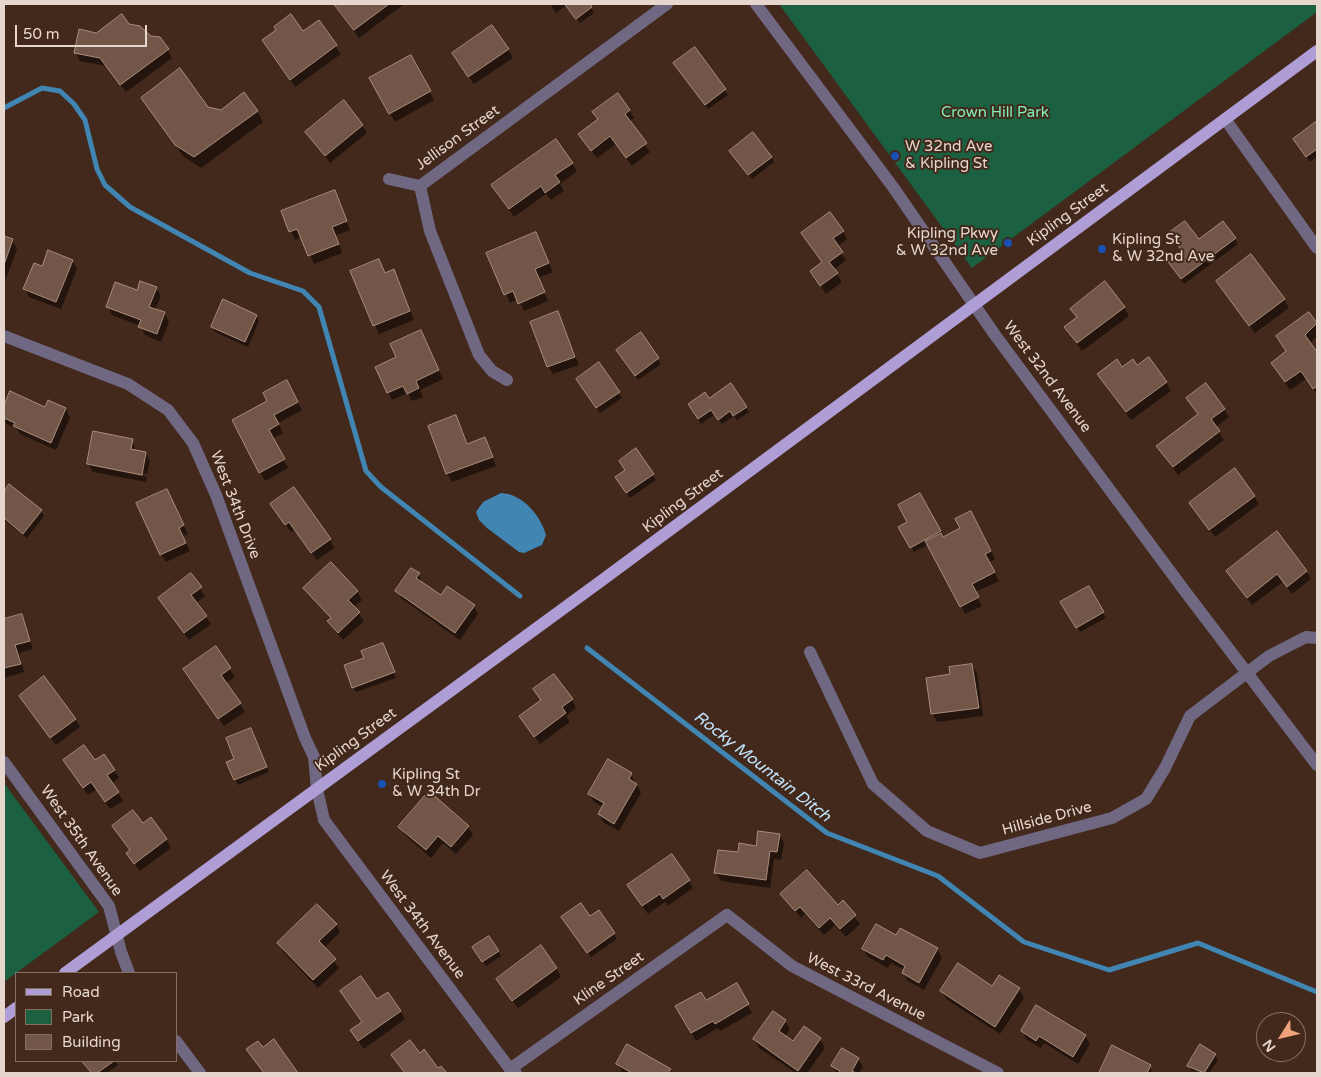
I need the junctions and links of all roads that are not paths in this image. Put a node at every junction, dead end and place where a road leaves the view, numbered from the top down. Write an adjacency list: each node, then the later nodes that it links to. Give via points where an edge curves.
1 (667, 4): 6 (street, Jellison Street)
2 (756, 4): 8 (street, West 32nd Avenue, via 893,187)
3 (1317, 51): 4 (main road, Kipling Street)
4 (1225, 119): 7 (street); 8 (main road, Kipling Street)
5 (390, 179): 6 (street)
6 (420, 186): 10 (street, Jellison Street, via 430,231 479,355 492,371)
7 (1317, 248)
8 (974, 305): 13 (street, West 32nd Avenue); 16 (main road, Kipling Street)
9 (4, 336): 16 (street, West 34th Drive, via 128,384 168,410 193,443 216,495 314,757)
10 (507, 380)
11 (1317, 638): 13 (street, Hillside Drive, via 1306,637 1284,647)
12 (810, 652): 13 (street, Hillside Drive, via 873,784 927,831 980,853 1112,818 1146,799 1190,716)
13 (1246, 671): 15 (street, West 32nd Avenue)
14 (4, 762): 18 (street, West 35th Avenue, via 109,906)
15 (1317, 765)
16 (317, 788): 18 (main road, Kipling Street); 24 (street, West 34th Avenue, via 324,820)
17 (727, 915): 24 (street, Kline Street); 26 (street, West 33rd Avenue, via 792,966)
18 (116, 936): 19 (main road, Kipling Street); 20 (street, West 35th Avenue)
19 (66, 972)
20 (129, 972)
21 (15, 1009): 22 (main road)
22 (4, 1017)
23 (178, 1044): 25 (street)
24 (513, 1071)
25 (200, 1073)
26 (998, 1073)

